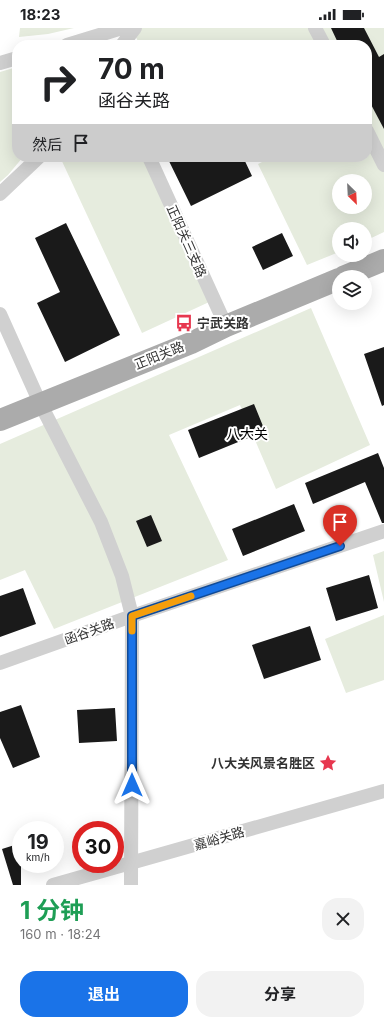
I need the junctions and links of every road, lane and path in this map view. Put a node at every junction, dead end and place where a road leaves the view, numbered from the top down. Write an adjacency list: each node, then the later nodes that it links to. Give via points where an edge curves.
1 (122, 28): 4 (street)
2 (135, 28): 5 (street)
3 (315, 28): 6 (street)
4 (86, 40)
5 (126, 40)
6 (321, 40)
7 (12, 59): 8 (street)
8 (0, 63)
9 (372, 141): 12 (street)
10 (34, 162): 13 (street)
11 (151, 162): 18 (street, 正阳关三支路)
12 (384, 165)
13 (0, 194)
14 (384, 260): 15 (main road)
15 (360, 270)
16 (332, 282): 18 (main road, 正阳关路)
17 (0, 314): 19 (street)
18 (226, 326): 19 (main road, 正阳关路, via 191,343)
19 (40, 403): 20 (main road, 正阳关路); 22 (street, via 101,522 122,576)
20 (0, 420)
21 (384, 531): 22 (street, 函谷关路)
22 (132, 616): 23 (street, 函谷关路); 25 (street)
23 (0, 663)
24 (384, 791): 25 (street, 嘉峪关路)
25 (132, 862): 26 (street, 嘉峪关路); 27 (street)
26 (53, 885)
27 (131, 885)

